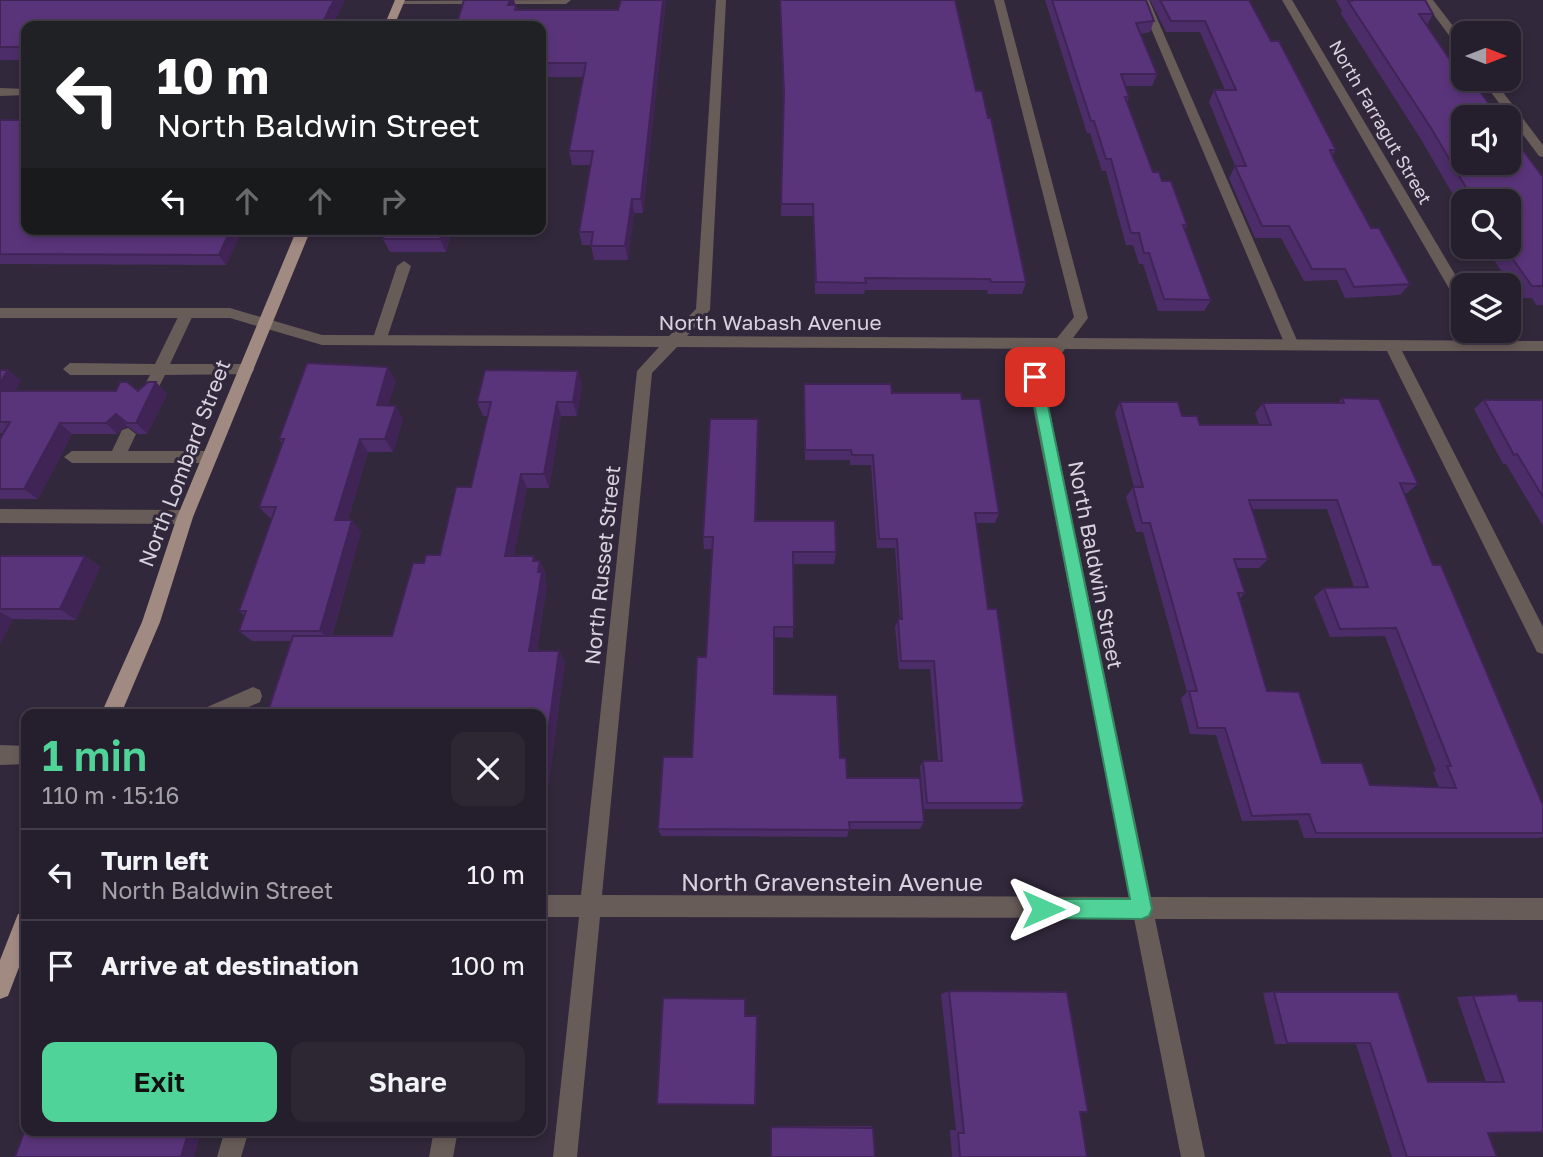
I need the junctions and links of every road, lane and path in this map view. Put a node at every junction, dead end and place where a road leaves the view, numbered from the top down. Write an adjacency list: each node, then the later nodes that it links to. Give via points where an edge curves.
1 (720, 0): 21 (street, North Russet Street, via 703,310)
2 (999, 0): 23 (street, North Baldwin Street, via 1080,318)
3 (1144, 0): 24 (street)
4 (1287, 0): 16 (street, North Farragut Street)
5 (1428, 0): 9 (street)
6 (400, 1): 7 (street); 8 (main road)
7 (566, 2)
8 (391, 21)
9 (1451, 31)
10 (1496, 91): 13 (street)
11 (0, 92): 12 (street)
12 (21, 92)
13 (1543, 153)
14 (302, 235): 19 (main road, North Lombard Street)
15 (404, 266): 20 (street)
16 (1451, 280)
17 (0, 313): 18 (street, North Wabash Avenue)
18 (187, 313): 19 (street, North Wabash Avenue, via 230,313); 29 (street)
19 (265, 324): 20 (street, North Wabash Avenue, via 322,340); 30 (main road, North Lombard Street)
20 (379, 341): 21 (street, North Wabash Avenue)
21 (672, 343): 23 (street, North Wabash Avenue); 45 (street, North Russet Street, via 645,371)
22 (1488, 343): 26 (street)
23 (1060, 345): 24 (street, North Wabash Avenue); 46 (street, North Baldwin Street, via 1035,377)
24 (1292, 345): 25 (street, North Wabash Avenue)
25 (1392, 346): 26 (street, North Wabash Avenue); 38 (street)
26 (1490, 346): 27 (street, North Wabash Avenue)
27 (1543, 346)
28 (70, 369): 29 (street)
29 (160, 369): 30 (street); 31 (street)
30 (246, 370): 35 (main road, North Lombard Street)
31 (148, 394)
32 (128, 434): 34 (street)
33 (72, 457): 34 (street)
34 (117, 457): 35 (street)
35 (210, 457): 37 (main road, North Lombard Street)
36 (0, 516): 37 (street)
37 (186, 517): 40 (main road, North Lombard Street, via 151,622)
38 (1543, 646)
39 (253, 696): 41 (street)
40 (113, 709)
41 (223, 709)
42 (0, 755): 43 (street)
43 (21, 755)
44 (546, 906): 45 (street, North Gravenstein Avenue)
45 (590, 906): 46 (street, North Gravenstein Avenue); 54 (street, North Russet Street)
46 (1142, 909): 47 (street, North Gravenstein Avenue); 55 (street, North Baldwin Street)
47 (1543, 909)
48 (21, 935): 49 (main road)
49 (0, 988)
50 (235, 1136): 52 (street)
51 (445, 1136): 53 (street)
52 (229, 1157)
53 (441, 1157)
54 (565, 1157)
55 (1193, 1157)

